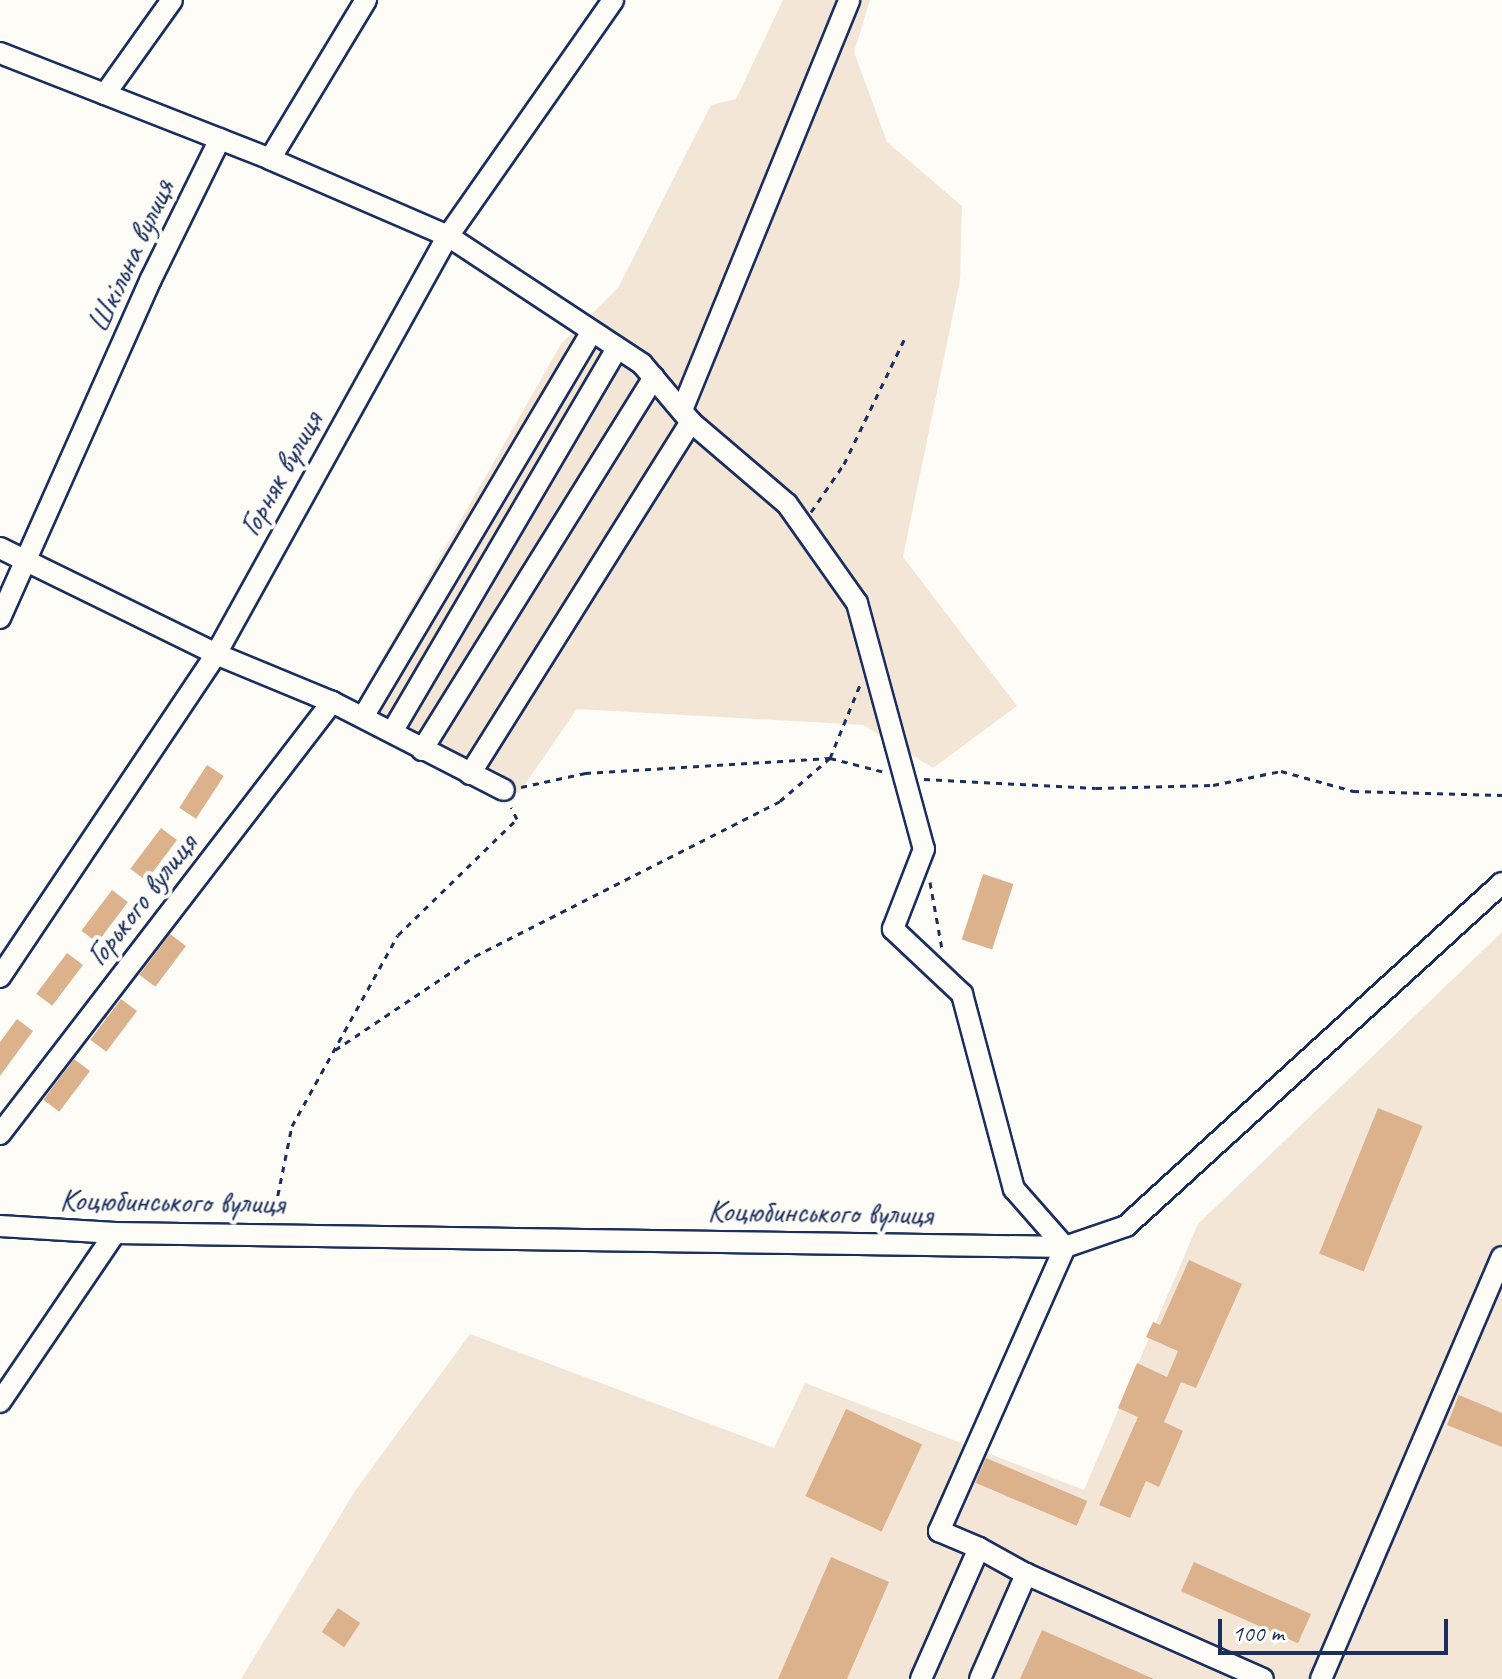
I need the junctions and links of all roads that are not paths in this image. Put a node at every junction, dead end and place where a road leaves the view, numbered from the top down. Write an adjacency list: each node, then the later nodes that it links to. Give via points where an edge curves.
1 (172, 0): 6 (street)
2 (366, 0): 8 (street)
3 (613, 0): 9 (street, Горняк вулиця)
4 (849, 0): 13 (street)
5 (0, 53): 6 (street)
6 (105, 94): 7 (street)
7 (220, 139): 8 (street); 15 (street, Шкільна вулиця, via 151,279)
8 (270, 159): 9 (street)
9 (448, 236): 10 (street); 17 (street, Горняк вулиця)
10 (591, 333): 11 (street); 19 (street)
11 (617, 348): 12 (street); 20 (street)
12 (654, 377): 13 (street); 21 (street)
13 (686, 416): 22 (street); 29 (street, via 787,504 857,603 924,849 893,929 962,994 1014,1189)
14 (0, 548): 15 (street)
15 (26, 560): 16 (street, Шкільна вулиця); 17 (street)
16 (0, 618)
17 (216, 654): 18 (street); 25 (street, Горняк вулиця)
18 (332, 702): 19 (street); 26 (street, Горького вулиця)
19 (363, 717): 20 (street)
20 (392, 732): 21 (street)
21 (422, 750): 22 (street)
22 (470, 774): 23 (street)
23 (504, 790)
24 (1502, 883): 29 (street, Коцюбинського вулиця, via 1126,1226)
25 (0, 977)
26 (0, 1134)
27 (0, 1226): 28 (street, Коцюбинського вулиця)
28 (115, 1233): 29 (street, Коцюбинського вулиця); 31 (street)
29 (1065, 1247): 32 (street, via 939,1531)
30 (1502, 1257): 37 (street)
31 (0, 1402)
32 (979, 1548): 33 (street); 34 (street)
33 (1026, 1574): 35 (street); 36 (street)
34 (921, 1679)
35 (980, 1679)
36 (1263, 1679)
37 (1321, 1679)

